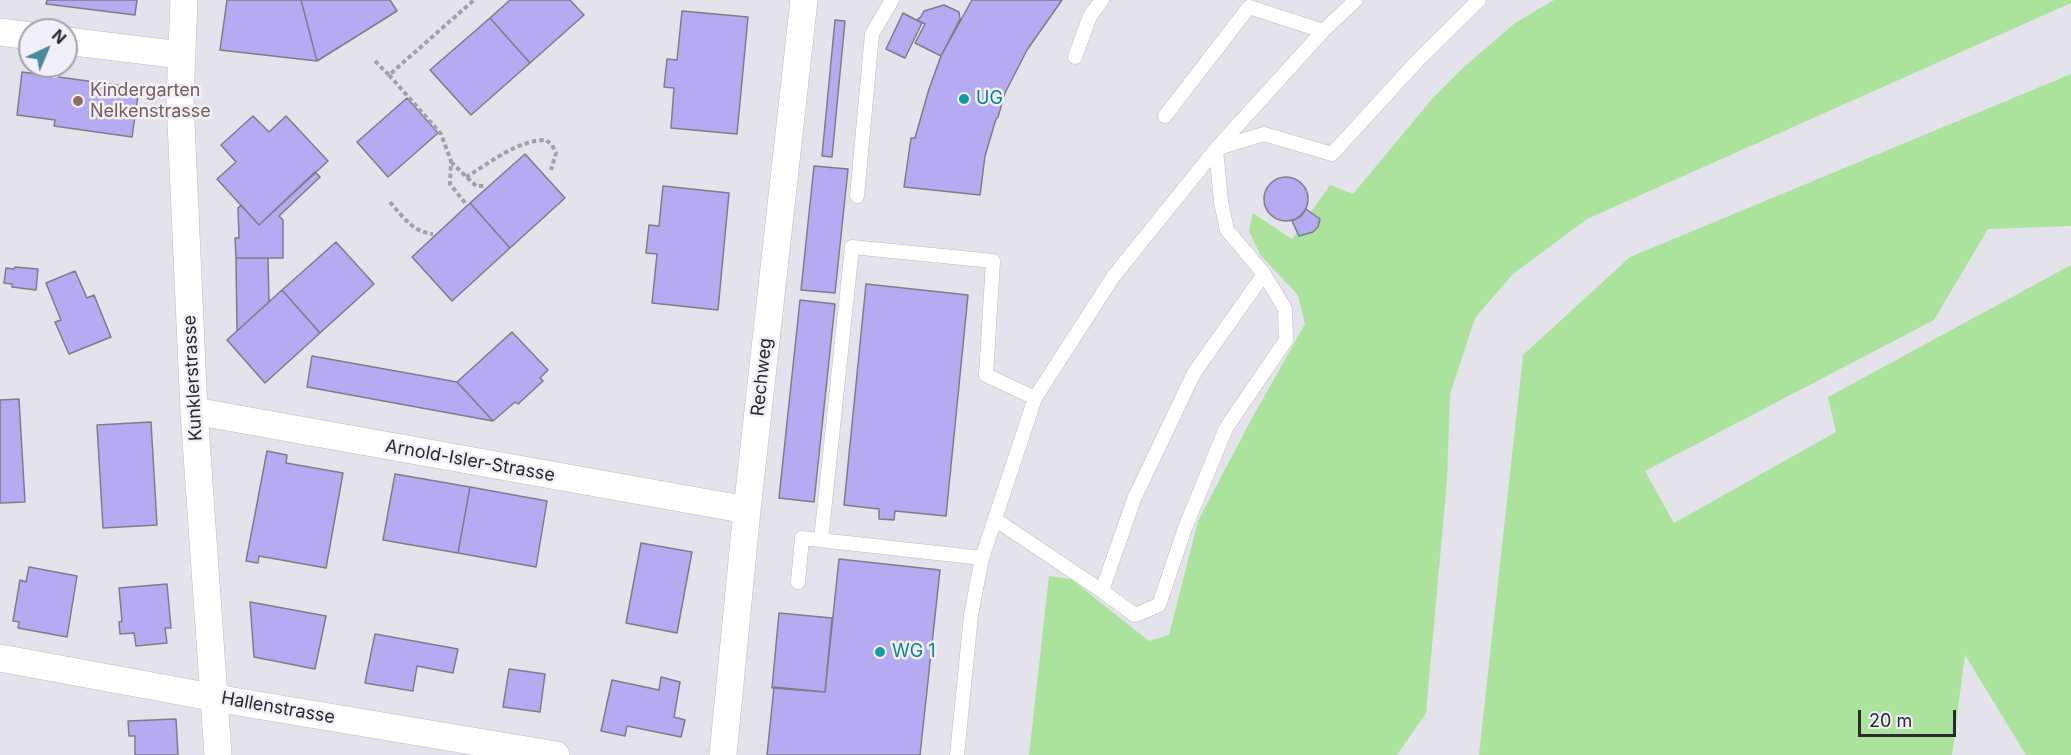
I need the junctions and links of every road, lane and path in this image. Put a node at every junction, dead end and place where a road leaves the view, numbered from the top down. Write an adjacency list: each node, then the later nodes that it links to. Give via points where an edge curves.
1 (184, 0): 12 (street, Kunklerstrasse)
2 (474, 0): 15 (path)
3 (804, 0): 29 (street, Rechweg)
4 (892, 0): 22 (lane, via 872,34)
5 (1102, 0): 13 (lane, via 1090,16)
6 (1356, 0): 8 (lane)
7 (1479, 0): 17 (lane, via 1332,154 1264,134)
8 (1323, 31): 16 (lane, via 1249,7); 17 (lane)
9 (0, 32): 10 (street)
10 (18, 34)
11 (78, 42): 12 (street)
12 (181, 55): 28 (street, Kunklerstrasse)
13 (1075, 57)
14 (375, 61): 15 (path)
15 (390, 75): 18 (path, via 441,134)
16 (1166, 116)
17 (1216, 149): 26 (lane, via 1227,230); 27 (lane, via 1113,277)
18 (451, 161): 20 (path); 24 (path, via 450,184)
19 (551, 170): 20 (path, via 556,153 552,145 546,140 535,140)
20 (466, 177): 21 (path, via 476,186)
21 (484, 186)
22 (857, 196)
23 (390, 202): 25 (path, via 414,228)
24 (466, 204)
25 (433, 234)
26 (1263, 274): 34 (lane, via 1194,373 1134,499); 34 (lane, via 1285,309 1286,340 1226,428 1159,605 1135,615)
27 (1035, 398): 30 (lane); 31 (lane, via 986,375 993,261 852,247)
28 (194, 411): 29 (street, Arnold-Isler-Strasse); 36 (street, Kunklerstrasse)
29 (747, 510): 39 (street, Rechweg)
30 (996, 520): 32 (lane); 34 (lane)
31 (821, 540): 32 (lane); 33 (lane, via 802,538)
32 (982, 558): 40 (lane, via 971,615)
33 (798, 582)
34 (1102, 591)
35 (0, 658): 36 (street, Hallenstrasse)
36 (215, 697): 37 (street, Kunklerstrasse); 38 (street, Hallenstrasse)
37 (218, 755)
38 (556, 755)
39 (723, 755)
40 (957, 755)

